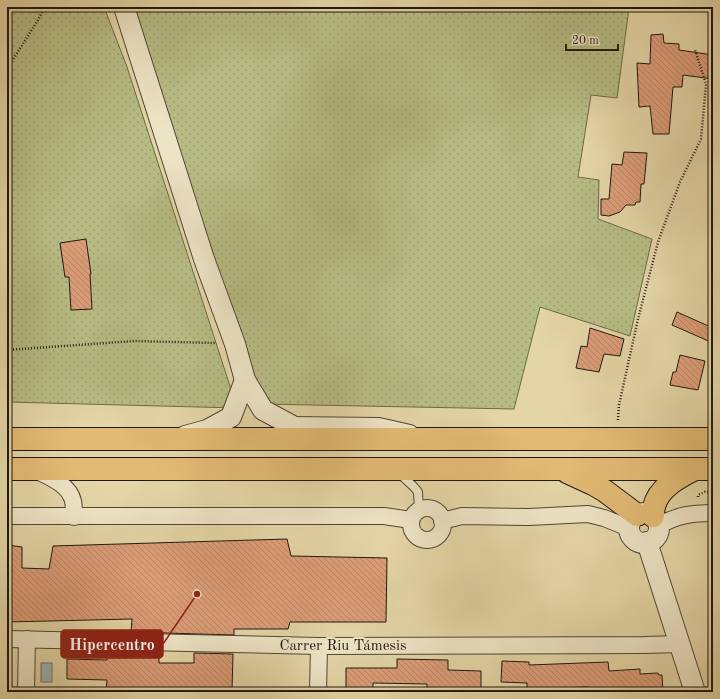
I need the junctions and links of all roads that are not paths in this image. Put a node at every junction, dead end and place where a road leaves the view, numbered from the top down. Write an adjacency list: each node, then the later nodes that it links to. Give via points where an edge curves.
1 (124, 7): 2 (street)
2 (245, 380): 3 (street, via 263,410); 5 (street, via 231,417 207,430)
3 (291, 425): 6 (street, via 379,426)
4 (7, 439): 5 (main road)
5 (178, 439): 6 (main road)
6 (437, 439): 7 (main road)
7 (713, 439)
8 (392, 468): 9 (main road); 11 (main road); 14 (lane, via 418,492)
9 (558, 468): 12 (main road); 18 (main road, via 599,487)
10 (7, 469): 11 (main road)
11 (32, 469): 16 (street, via 62,484 73,502)
12 (704, 469): 18 (main road, via 679,478 669,485 659,495)
13 (713, 513): 18 (street, via 696,513 667,521)
14 (415, 514): 16 (street); 17 (street, via 430,508 439,513); 17 (street, via 410,525 415,535 424,540 439,534)
15 (7, 516): 16 (street)
16 (74, 516)
17 (442, 521): 18 (street, via 462,516 529,517 588,514)
18 (644, 521): 21 (street, via 631,537 638,542 647,542)
19 (7, 639): 20 (street, Carrer Riu Támesis)
20 (27, 639): 22 (street, Carrer Riu Támesis); 23 (street)
21 (680, 644): 22 (street, Carrer Riu Támesis); 25 (street)
22 (319, 646): 24 (street)
23 (26, 692)
24 (318, 692)
25 (695, 692)

